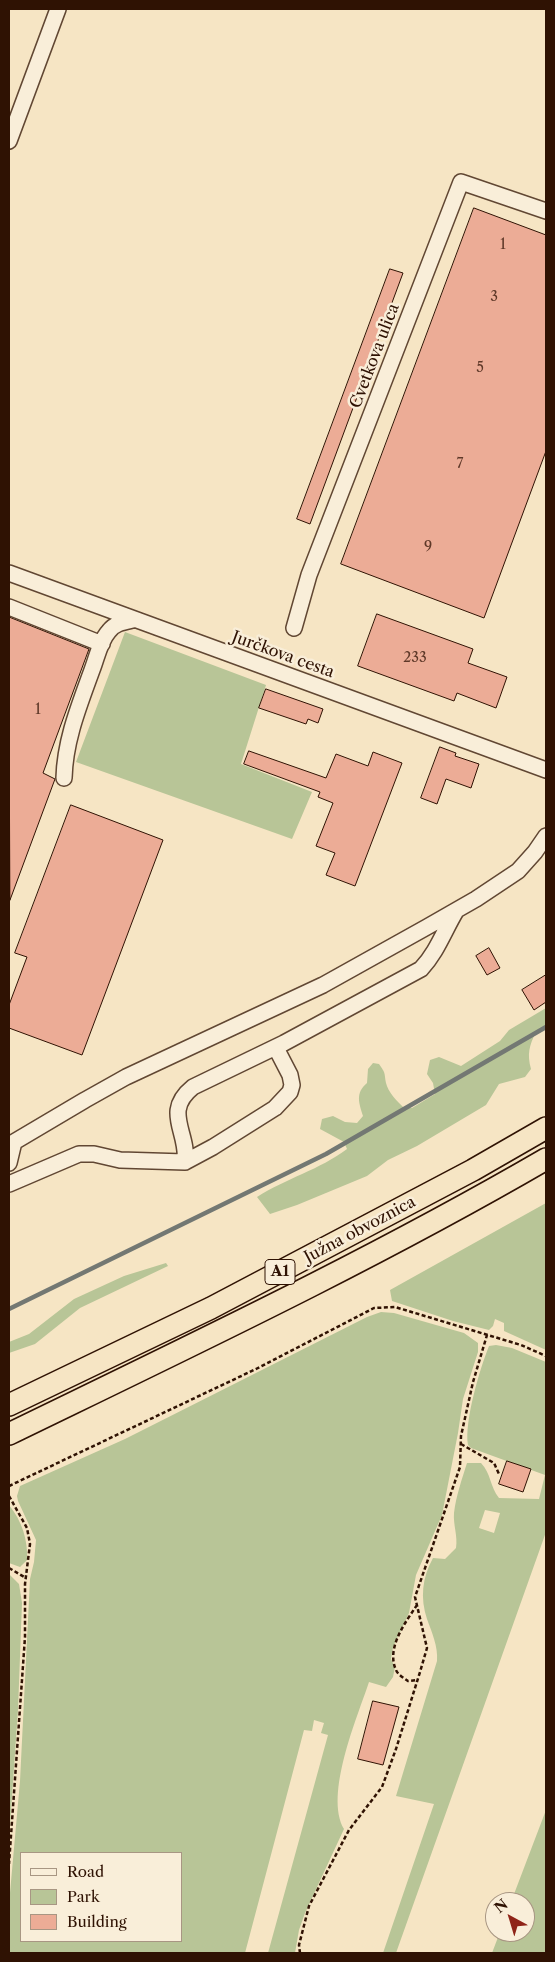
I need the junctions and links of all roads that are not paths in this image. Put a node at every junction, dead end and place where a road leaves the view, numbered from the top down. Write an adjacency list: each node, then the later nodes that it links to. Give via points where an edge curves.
1 (58, 9): 2 (street)
2 (9, 141)
3 (546, 211): 7 (street, Cvetkova ulica, via 461,182 309,575)
4 (9, 573): 6 (street, Jurčkova cesta)
5 (9, 607): 8 (street)
6 (133, 620): 8 (street, via 113,626); 9 (street, Jurčkova cesta)
7 (294, 628)
8 (102, 644): 10 (street, via 68,740)
9 (546, 770)
10 (64, 778)
11 (546, 836): 12 (street, via 518,871)
12 (457, 910): 13 (street, via 431,959 421,969); 15 (street, via 323,985 126,1077)
13 (276, 1048): 17 (street, via 185,1094 177,1107 184,1140); 17 (street, via 290,1075 290,1092 275,1108)
14 (546, 1128): 20 (highway, Južna obvoznica / A1, via 228,1299)
15 (11, 1144): 18 (street)
16 (546, 1159): 21 (highway, Južna obvoznica / A1, via 326,1278)
17 (184, 1162): 19 (street, via 120,1160 79,1154)
18 (9, 1163)
19 (9, 1184)
20 (9, 1405)
21 (9, 1434)

